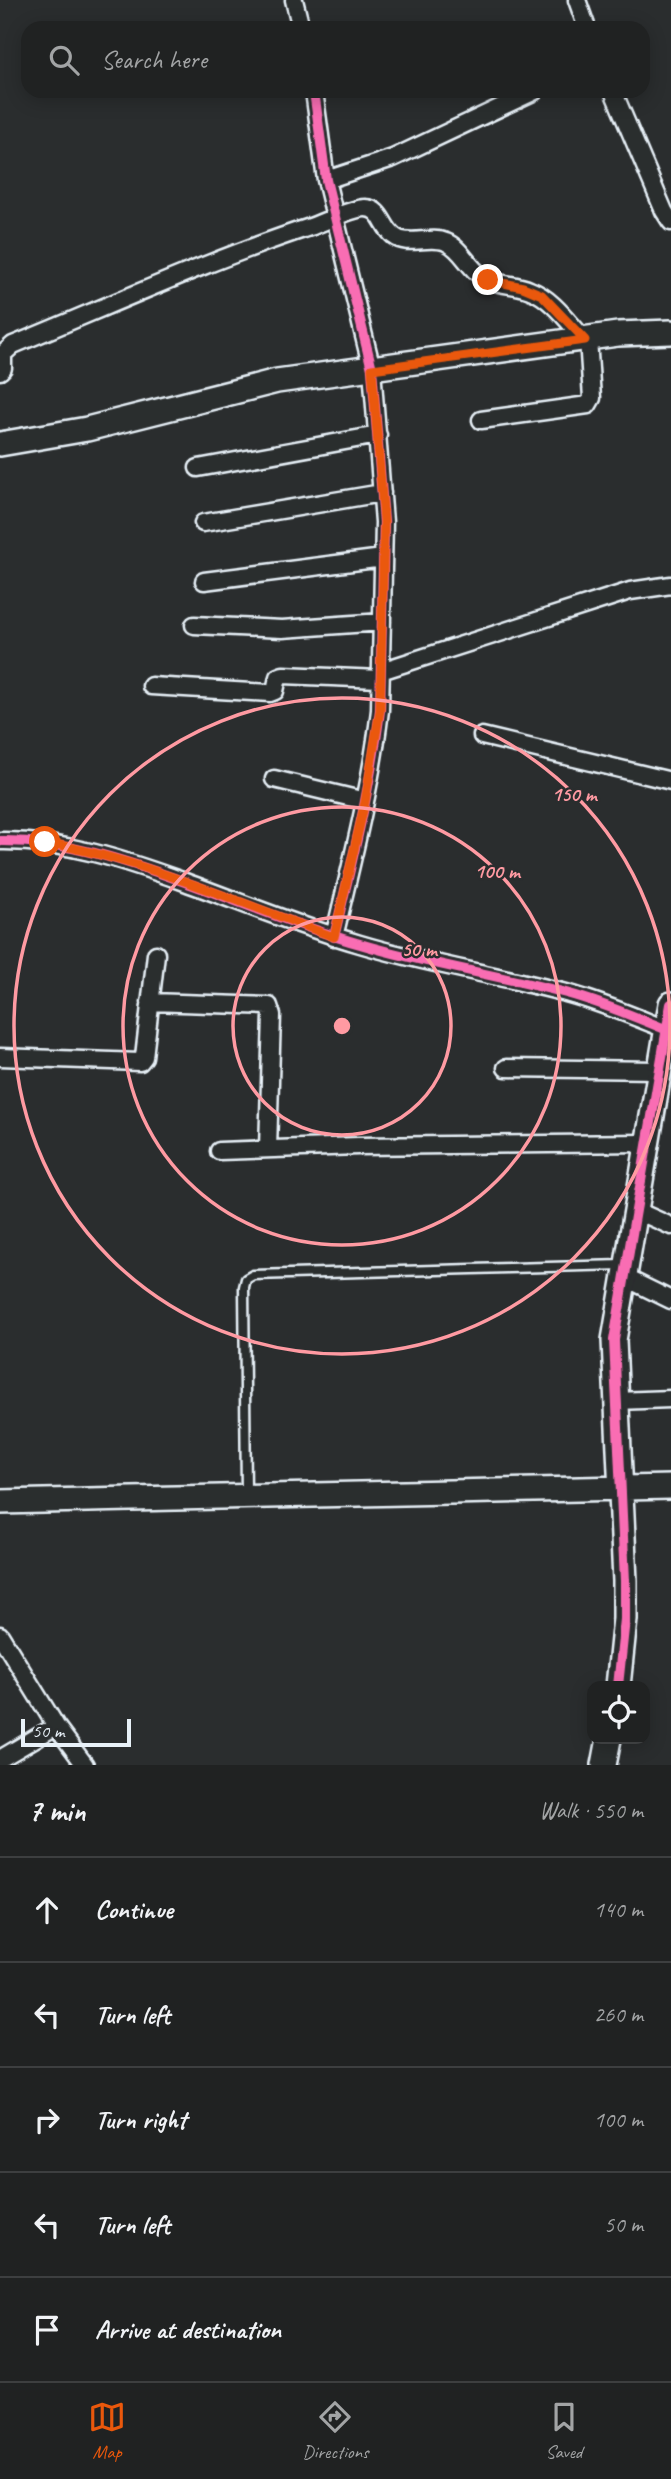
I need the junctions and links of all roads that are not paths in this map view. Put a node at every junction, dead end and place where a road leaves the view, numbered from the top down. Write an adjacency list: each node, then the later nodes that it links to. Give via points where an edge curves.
1 (294, 0): 3 (street)
2 (577, 0): 4 (street)
3 (299, 21)
4 (584, 21)
5 (315, 98): 8 (street)
6 (520, 98): 8 (street, via 393,158)
7 (615, 98): 10 (street)
8 (327, 180): 9 (street)
9 (335, 218): 12 (street, via 358,208 373,209 400,239 445,241 488,280 542,295); 13 (street); 14 (street, via 261,243 13,345 4,354)
10 (671, 222)
11 (671, 332): 12 (street)
12 (587, 339): 13 (street); 15 (street, via 592,398 588,405)
13 (372, 369): 16 (street); 17 (street, via 277,381 87,429)
14 (0, 371)
15 (481, 420)
16 (378, 435): 18 (street); 19 (street)
17 (0, 444)
18 (198, 468)
19 (382, 493): 20 (street); 21 (street)
20 (203, 523)
21 (383, 558): 22 (street); 24 (street)
22 (204, 581)
23 (671, 585): 26 (street, via 630,591)
24 (382, 622): 25 (street, via 282,629); 26 (street)
25 (194, 625)
26 (380, 675): 27 (street, via 283,675 270,693); 31 (street, via 377,737)
27 (151, 685)
28 (482, 736): 30 (street)
29 (274, 779): 31 (street)
30 (671, 781)
31 (365, 802): 33 (street)
32 (0, 841): 33 (street, via 82,849)
33 (334, 937): 37 (street, via 565,993)
34 (156, 954): 35 (street)
35 (150, 1003): 38 (street, via 140,1062); 42 (street, via 269,1006)
36 (671, 1004): 37 (street)
37 (666, 1029): 39 (street)
38 (0, 1057)
39 (663, 1067): 40 (street); 41 (street)
40 (506, 1068)
41 (646, 1143): 42 (street); 44 (street)
42 (268, 1149): 43 (street)
43 (219, 1151)
44 (635, 1210): 45 (street); 46 (street)
45 (671, 1226)
46 (625, 1271): 47 (street); 49 (street, via 614,1340); 52 (lane, via 253,1275 246,1279)
47 (671, 1300)
48 (671, 1398): 49 (street)
49 (616, 1401): 51 (street)
50 (671, 1488): 51 (street)
51 (621, 1489): 52 (street); 55 (street, via 625,1619)
52 (246, 1497): 53 (street)
53 (0, 1502)
54 (0, 1635): 56 (street)
55 (619, 1681)
56 (56, 1726): 58 (street); 59 (street)
57 (608, 1744): 60 (street)
58 (0, 1759)
59 (85, 1765)
60 (604, 1765)

